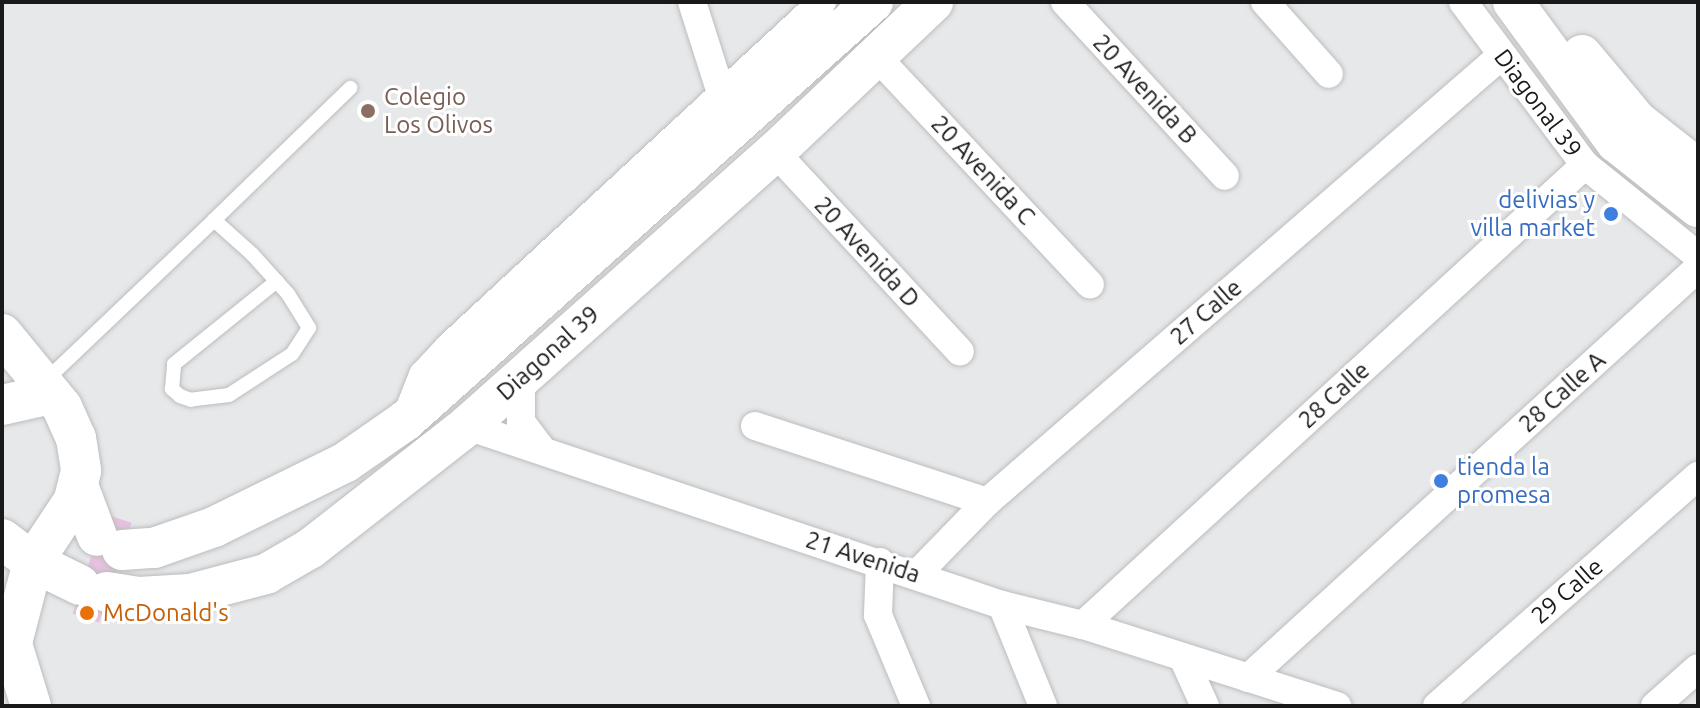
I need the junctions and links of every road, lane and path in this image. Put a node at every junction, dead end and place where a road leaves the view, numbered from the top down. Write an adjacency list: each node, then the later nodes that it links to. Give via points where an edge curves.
1 (692, 2): 14 (street)
2 (822, 2): 14 (street)
3 (873, 2): 30 (street, Diagonal 39)
4 (933, 2): 10 (street, Diagonal 39)
5 (1065, 2): 18 (street, 20 Avenida B)
6 (1265, 2): 12 (street)
7 (1463, 2): 11 (street, Diagonal 39)
8 (1513, 2): 19 (street, Diagonal 39, via 1616,142)
9 (1546, 2): 17 (street, via 1637,121)
10 (876, 56): 15 (street, Diagonal 39); 24 (street, 20 Avenida C)
11 (1501, 56): 16 (street, Diagonal 39); 37 (street, 27 Calle)
12 (1329, 74)
13 (350, 88): 20 (lane)
14 (722, 96): 30 (street, via 435,361 423,375)
15 (775, 152): 26 (street, 20 Avenida D); 27 (street, Diagonal 39)
16 (1585, 165): 21 (street, Diagonal 39); 45 (street, 28 Calle)
17 (1698, 169)
18 (1225, 176)
19 (1698, 207)
20 (214, 220): 23 (lane); 28 (lane)
21 (1698, 256)
22 (1698, 268): 49 (street, 28 Calle A)
23 (277, 281): 23 (lane, via 307,318 303,341 254,383 229,395 191,400 172,389 174,364)
24 (1090, 285)
25 (2, 334): 28 (street)
26 (960, 352)
27 (521, 377): 31 (street, Diagonal 39); 33 (street, via 521,422)
28 (47, 389): 29 (street); 35 (street, via 76,438)
29 (2, 405)
30 (405, 421): 36 (street, Diagonal 39, via 346,462)
31 (467, 426): 33 (street, 21 Avenida); 39 (street, Diagonal 39)
32 (755, 426): 37 (street)
33 (543, 451): 41 (street, 21 Avenida)
34 (1698, 476): 56 (street, 29 Calle)
35 (79, 488): 38 (street, Diagonal 39, via 110,543 154,548); 40 (street)
36 (282, 494): 38 (street, Diagonal 39); 39 (street)
37 (987, 502): 42 (street, 27 Calle)
38 (214, 527): 43 (street)
39 (311, 548): 43 (street, Diagonal 39, via 266,574)
40 (18, 550): 43 (street, Diagonal 39, via 94,589 165,597); 46 (street)
41 (880, 562): 42 (street, 21 Avenida); 52 (street, via 878,615)
42 (917, 574): 44 (street, 21 Avenida)
43 (229, 584)
44 (1002, 605): 45 (street, 21 Avenida); 53 (street)
45 (1083, 625): 47 (street, 21 Avenida)
46 (8, 626): 50 (street); 51 (street)
47 (1184, 660): 49 (street, 21 Avenida); 54 (street)
48 (1698, 668): 57 (street)
49 (1248, 678): 55 (street, 21 Avenida)
50 (14, 706)
51 (31, 706)
52 (916, 706)
53 (1043, 706)
54 (1205, 706)
55 (1337, 706)
56 (1437, 706)
57 (1655, 706)

